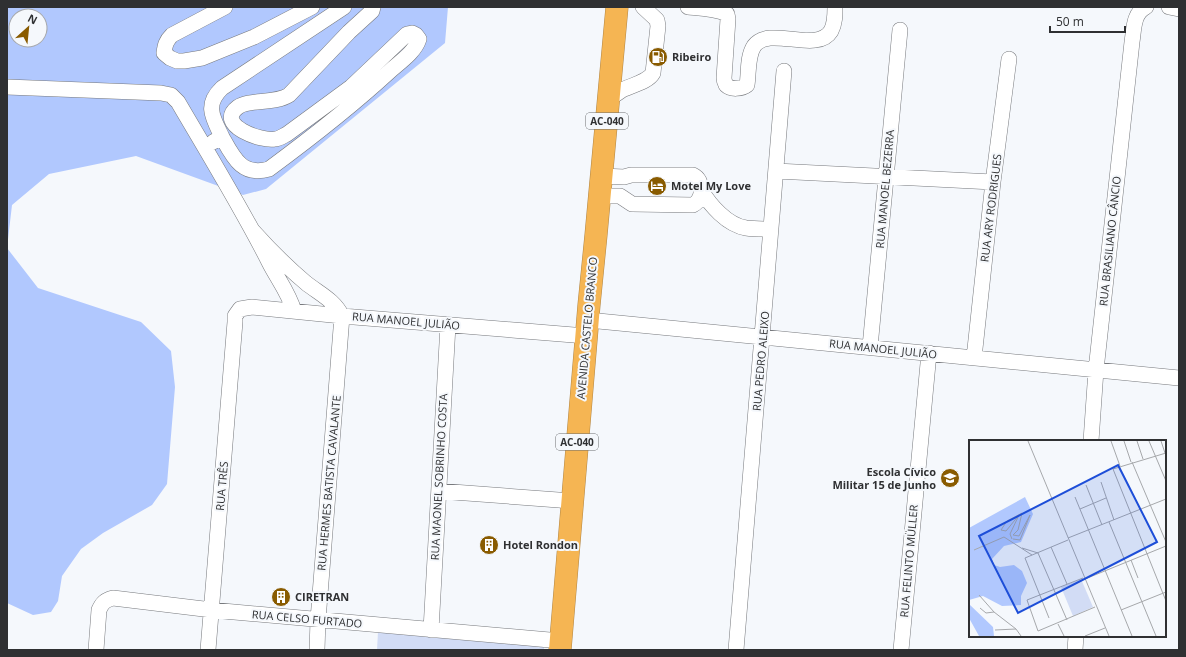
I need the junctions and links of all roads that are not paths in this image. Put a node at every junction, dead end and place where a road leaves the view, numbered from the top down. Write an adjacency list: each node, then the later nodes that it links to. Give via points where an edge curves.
1 (225, 7): 2 (street, via 172,35 167,39 164,53 177,61 202,58 254,37)
2 (312, 7)
3 (344, 7): 18 (street, via 216,93 211,107 212,116)
4 (373, 7): 18 (street, via 372,11 289,95 283,99 238,107 233,112 233,124 238,130 275,140 351,87 407,34 416,35 417,45 375,85 269,170 251,171 241,166)
5 (617, 7): 17 (highway, AVENIDA CASTELO BRANCO / AC-040)
6 (643, 7): 17 (street, via 657,20 658,26 653,73 650,78 626,88)
7 (688, 7): 11 (street)
8 (835, 7): 11 (street, via 835,20 831,31 824,38 760,40 750,55 748,81 742,88 730,87 725,83 728,19 727,14)
9 (1146, 7): 36 (street, RUA BRASILIANO CÂNCIO, via 1138,13 1132,42)
10 (1169, 7): 12 (street)
11 (718, 8)
12 (1179, 9)
13 (900, 30): 21 (street, RUA MANOEL BEZERRA)
14 (1009, 59): 22 (street, RUA ARY RODRIGUES)
15 (784, 71): 20 (street, RUA PEDRO ALEIXO)
16 (7, 87): 19 (street, via 171,95 178,102)
17 (609, 99): 23 (highway, AVENIDA CASTELO BRANCO / AC-040)
18 (222, 137): 19 (street)
19 (204, 147): 26 (street)
20 (776, 170): 21 (street); 25 (street, RUA PEDRO ALEIXO)
21 (886, 176): 22 (street); 33 (street, RUA MANOEL BEZERRA)
22 (993, 182): 35 (street, RUA ARY RODRIGUES)
23 (601, 186): 24 (street, via 632,175 693,175 700,181); 24 (street, via 632,204 693,205 701,198); 31 (highway, AVENIDA CASTELO BRANCO / AC-040)
24 (701, 190): 25 (street, via 715,209 735,225)
25 (771, 229): 32 (street, RUA PEDRO ALEIXO)
26 (253, 231): 27 (street, via 291,300); 28 (street, via 280,260 331,300)
27 (294, 311): 28 (street, RUA MANOEL JULIÃO); 29 (street, RUA MANOEL JULIÃO, via 245,307 237,312)
28 (342, 316): 30 (street, RUA MANOEL JULIÃO); 42 (street, RUA HERMES BATISTA CAVALANTE)
29 (235, 322): 41 (street, RUA TRÊS)
30 (448, 325): 31 (street, RUA MANOEL JULIÃO); 39 (street, RUA MAONEL SOBRINHO COSTA)
31 (587, 328): 32 (street, RUA MANOEL JULIÃO); 40 (highway, AVENIDA CASTELO BRANCO / AC-040)
32 (763, 337): 33 (street, RUA MANOEL JULIÃO); 49 (street, RUA PEDRO ALEIXO)
33 (870, 347): 34 (street, RUA MANOEL JULIÃO)
34 (929, 353): 35 (street, RUA MANOEL JULIÃO); 50 (street, RUA FELINTO MÜLLER)
35 (974, 358): 36 (street, RUA MANOEL JULIÃO)
36 (1096, 370): 37 (street, RUA MANOEL JULIÃO); 38 (street, RUA BRASILIANO CÂNCIO)
37 (1179, 378)
38 (1091, 440)
39 (439, 491): 40 (street); 43 (street, RUA MAONEL SOBRINHO COSTA)
40 (572, 501): 45 (highway, AVENIDA CASTELO BRANCO / AC-040)
41 (212, 610): 42 (street, RUA CELSO FURTADO); 46 (street, RUA CELSO FURTADO, via 108,599 99,610); 47 (street, RUA TRÊS)
42 (318, 620): 43 (street, RUA CELSO FURTADO); 48 (street, RUA HERMES BATISTA CAVALANTE)
43 (431, 630): 45 (street, RUA CELSO FURTADO)
44 (1076, 637): 51 (street)
45 (560, 646)
46 (96, 650)
47 (208, 650)
48 (317, 650)
49 (736, 650)
50 (901, 650)
51 (1075, 650)

